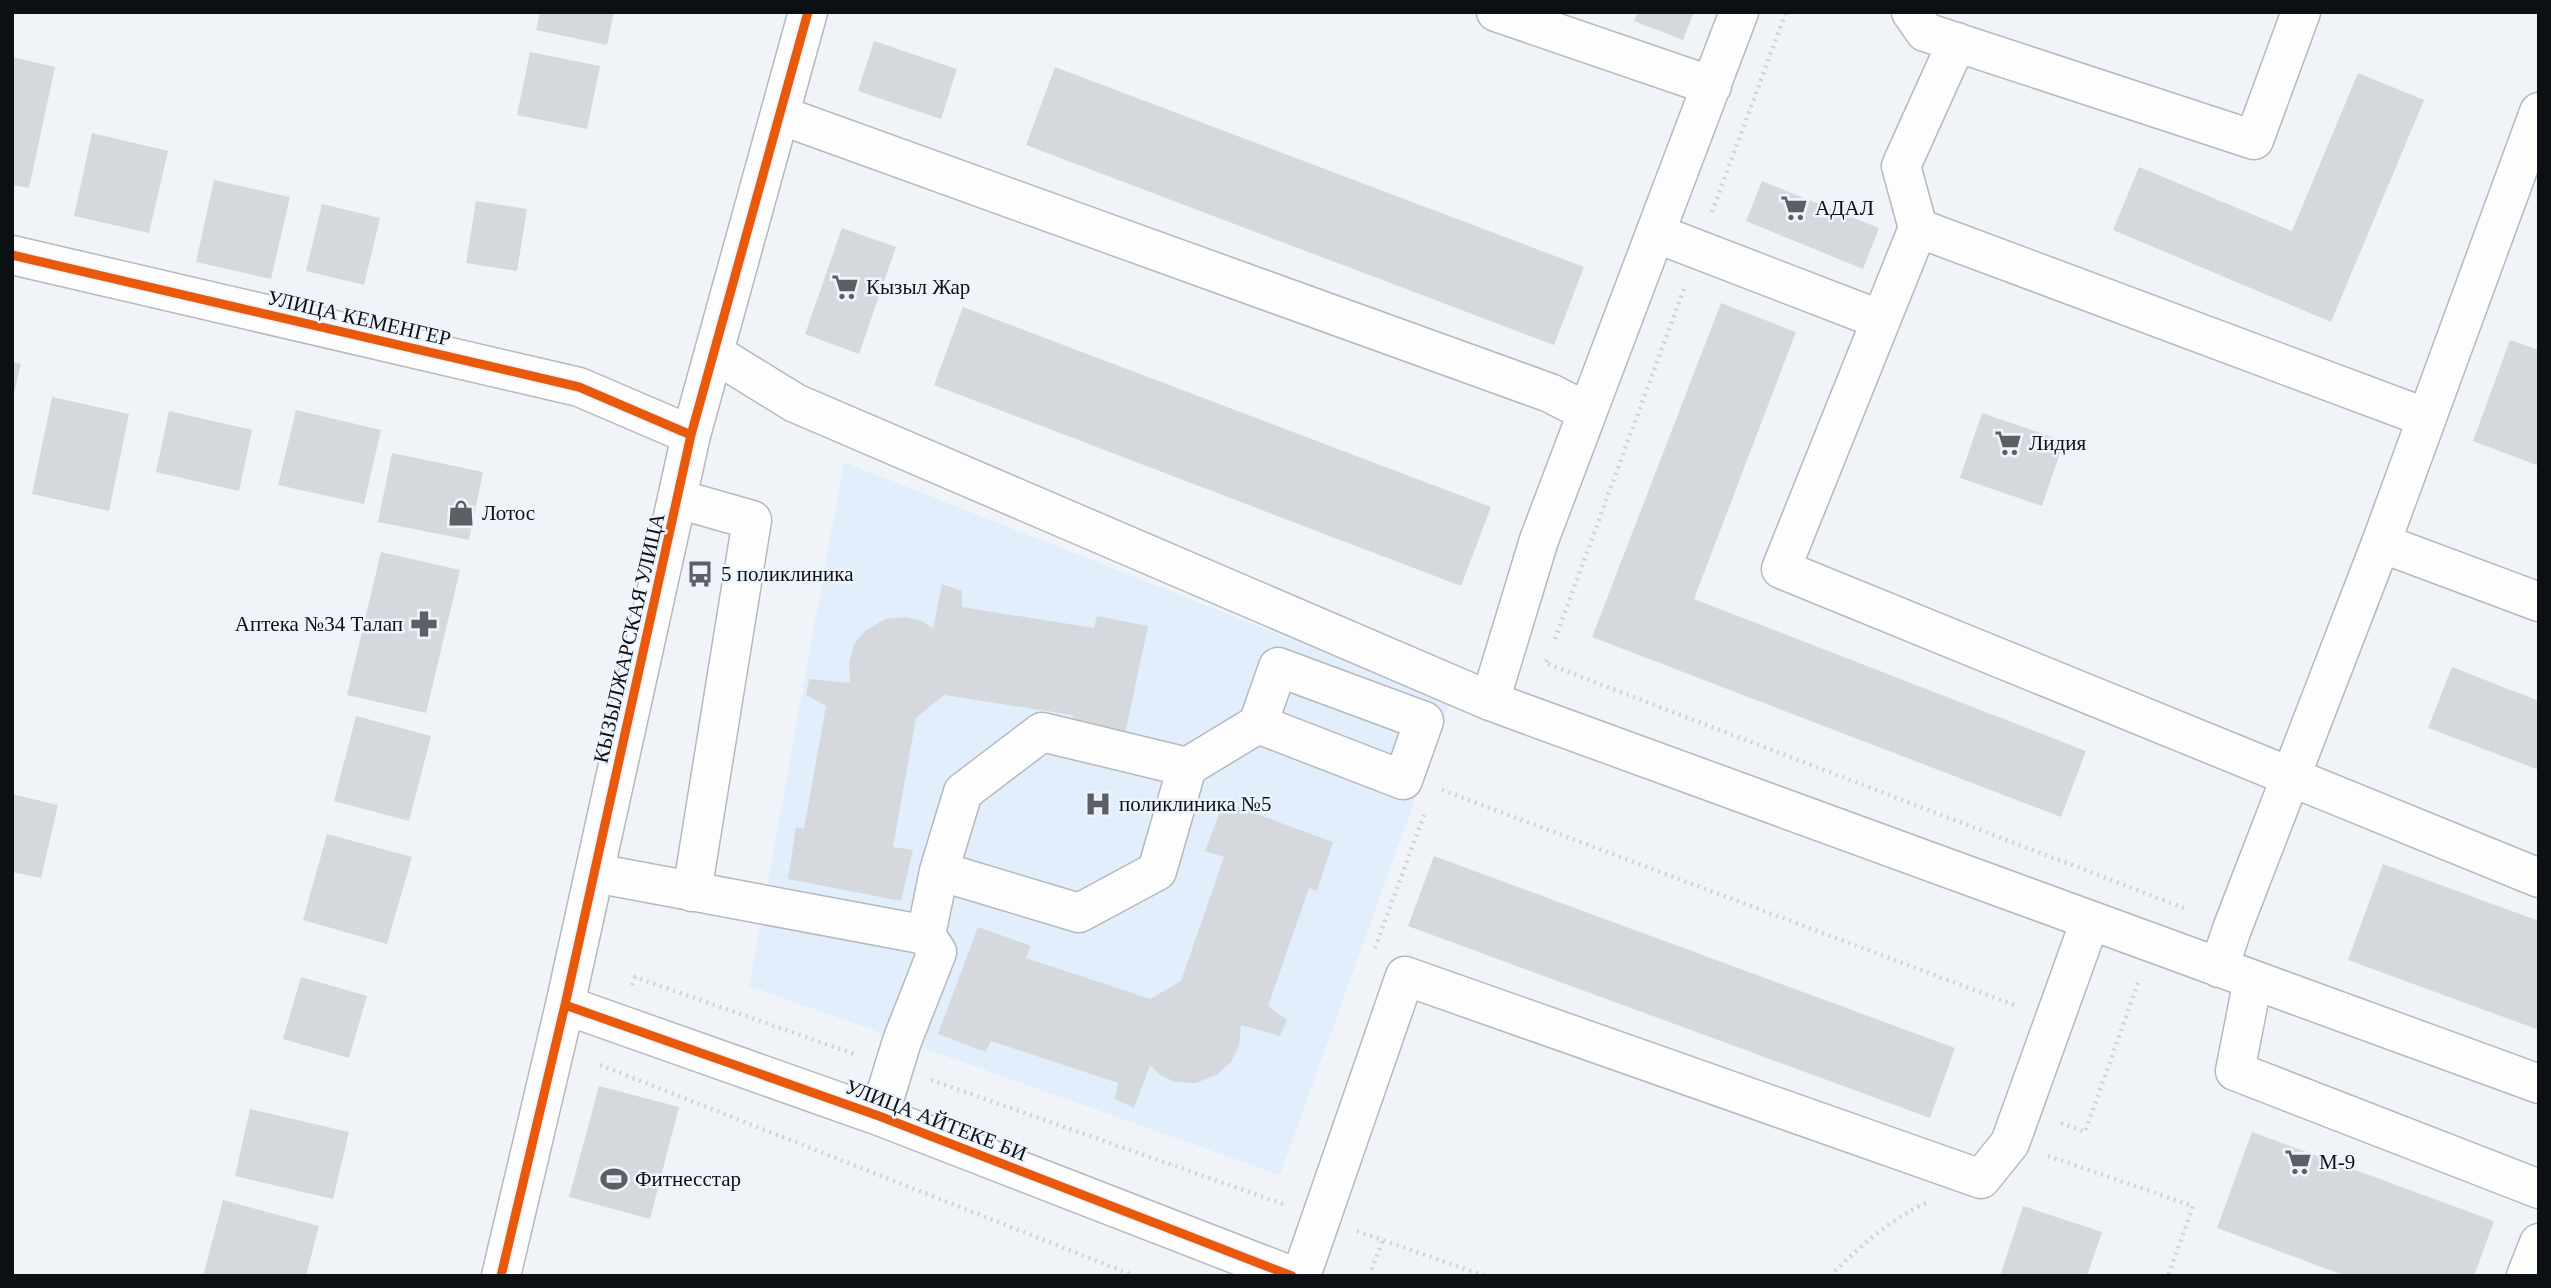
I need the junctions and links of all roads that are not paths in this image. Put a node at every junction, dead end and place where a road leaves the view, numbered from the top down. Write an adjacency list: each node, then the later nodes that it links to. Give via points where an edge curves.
1 (808, 12): 9 (street, КЫЗЫЛЖАРСКАЯ УЛИЦА)
2 (1496, 12): 7 (street)
3 (1739, 12): 7 (street)
4 (1911, 12): 6 (street, via 1925,32)
5 (2301, 12): 6 (street, via 2254,140)
6 (1957, 42): 10 (street, via 1901,166)
7 (1712, 86): 11 (street)
8 (2539, 112): 16 (street)
9 (780, 115): 14 (street, КЫЗЫЛЖАРСКАЯ УЛИЦА); 15 (street, via 1550,393)
10 (1918, 228): 13 (street); 16 (street)
11 (1655, 233): 13 (street); 15 (street)
12 (12, 256): 17 (street, УЛИЦА КЕМЕНГЕР, via 579,387)
13 (1881, 320): 24 (street, via 1781,569)
14 (714, 353): 17 (street, КЫЗЫЛЖАРСКАЯ УЛИЦА); 21 (street, via 795,403)
15 (1587, 412): 21 (street, via 1539,540)
16 (2427, 418): 19 (street)
17 (691, 435): 18 (street, КЫЗЫЛЖАРСКАЯ УЛИЦА)
18 (678, 499): 26 (street, КЫЗЫЛЖАРСКАЯ УЛИЦА); 28 (street, via 752,520)
19 (2381, 542): 20 (street); 24 (street)
20 (2539, 602)
21 (1490, 701): 29 (street)
22 (1258, 724): 23 (street)
23 (1187, 767): 25 (street, via 1042,732 963,792); 25 (street, via 1157,871 1079,913)
24 (2290, 778): 27 (street); 31 (street)
25 (939, 871): 30 (street)
26 (595, 873): 28 (street); 32 (street, КЫЗЫЛЖАРСКАЯ УЛИЦА)
27 (2539, 878)
28 (692, 892): 30 (street)
29 (2090, 920): 31 (street); 39 (street, via 2016,1126 1981,1179 1405,976)
30 (926, 935): 34 (street, via 937,952)
31 (2236, 974): 33 (street); 35 (street, via 2235,1070)
32 (565, 1005): 34 (street, УЛИЦА АЙТЕКЕ БИ); 37 (street, КЫЗЫЛЖАРСКАЯ УЛИЦА)
33 (2539, 1084)
34 (878, 1116): 38 (street, УЛИЦА АЙТЕКЕ БИ)
35 (2539, 1189)
36 (2539, 1243): 40 (street)
37 (501, 1276)
38 (1292, 1276)
39 (1301, 1276)
40 (2526, 1276)

